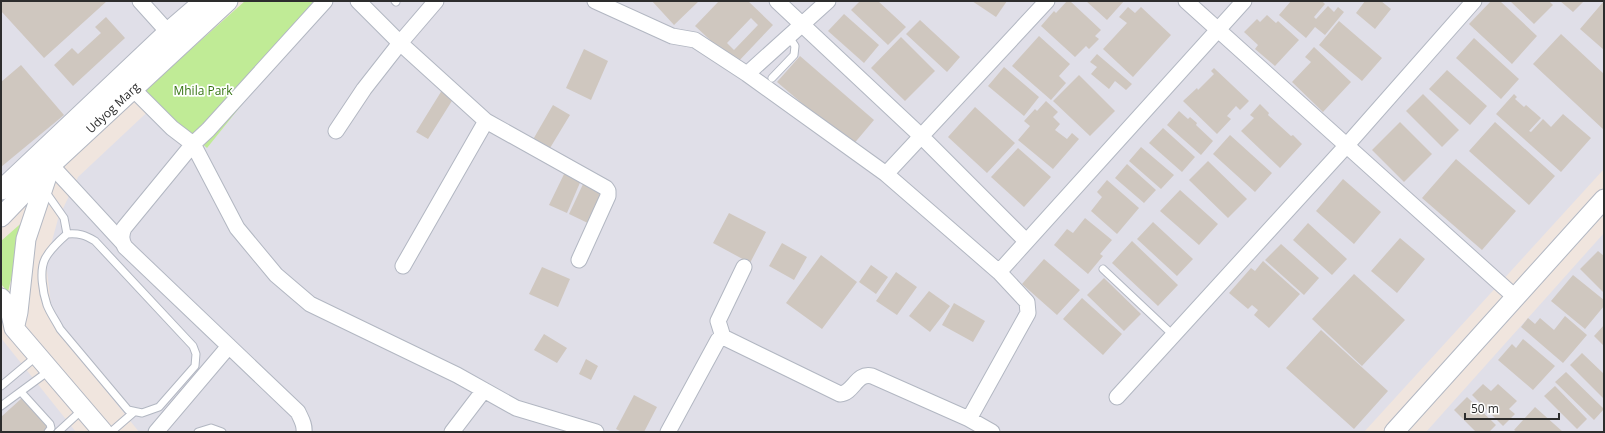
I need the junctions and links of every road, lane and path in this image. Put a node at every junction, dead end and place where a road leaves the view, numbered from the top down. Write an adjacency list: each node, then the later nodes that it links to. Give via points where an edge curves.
1 (140, 1): 16 (street)
2 (204, 1): 16 (street, Udyog Marg)
3 (228, 1): 21 (street, Udyog Marg)
4 (325, 1): 25 (street)
5 (358, 1): 18 (street)
6 (436, 1): 18 (street)
7 (594, 1): 19 (street, via 670,36 695,40)
8 (777, 1): 14 (street)
9 (828, 1): 14 (street)
10 (1047, 1): 24 (street)
11 (1186, 1): 15 (street)
12 (1244, 1): 15 (street)
13 (1474, 1): 26 (street)
14 (802, 25): 17 (street); 24 (street)
15 (1217, 30): 26 (street); 34 (street)
16 (168, 32): 30 (street, Udyog Marg)
17 (789, 37): 19 (street); 20 (lane, via 795,46 794,55)
18 (400, 43): 22 (street); 23 (street, via 364,89)
19 (747, 74): 28 (street)
20 (772, 78)
21 (133, 88): 25 (street, via 172,128); 27 (street, Udyog Marg)
22 (486, 121): 36 (street, via 606,188 608,196); 37 (street)
23 (336, 131)
24 (921, 136): 28 (street); 34 (street)
25 (193, 144): 35 (street, via 124,228); 50 (street, via 237,228 276,276 310,304)
26 (1347, 145): 41 (street); 44 (street)
27 (51, 165): 29 (street); 32 (street, Udyog Marg); 35 (street)
28 (886, 174): 40 (street)
29 (44, 189): 33 (lane, via 64,218); 43 (street, via 26,239 18,312)
30 (1, 190)
31 (1602, 203): 41 (street)
32 (1, 217)
33 (67, 234): 55 (lane, via 53,246 44,260 47,305 60,329 122,404); 55 (lane, via 86,235 94,241 193,346 196,354 195,366 159,407 149,412)
34 (1026, 241): 40 (street)
35 (122, 242): 46 (street)
36 (579, 260)
37 (403, 266)
38 (744, 267): 45 (street, via 718,321)
39 (1103, 269): 44 (lane)
40 (999, 272): 56 (street, via 1027,302 1028,313)
41 (1515, 297): 69 (street)
42 (1, 298): 43 (street, via 10,310)
43 (8, 326): 47 (street)
44 (1174, 335): 52 (street)
45 (723, 338): 56 (street, via 840,394 845,393 860,378 868,375); 67 (street, via 718,340)
46 (229, 346): 61 (street); 64 (street, via 298,412)
47 (38, 355): 48 (street); 49 (lane)
48 (50, 370): 51 (lane); 54 (street)
49 (1, 386)
50 (484, 390): 65 (street); 66 (street, via 516,408)
51 (21, 392): 53 (lane); 57 (lane, via 50,424)
52 (1117, 397)
53 (1, 406)
54 (83, 409): 58 (lane); 59 (street)
55 (134, 412): 60 (lane)
56 (969, 418): 68 (street)
57 (48, 432)
58 (58, 432)
59 (103, 432)
60 (111, 432)
61 (156, 432)
62 (198, 432): 63 (lane, via 210,428)
63 (222, 432)
64 (304, 432)
65 (452, 432)
66 (596, 432)
67 (668, 432)
68 (992, 432)
69 (1394, 432)

